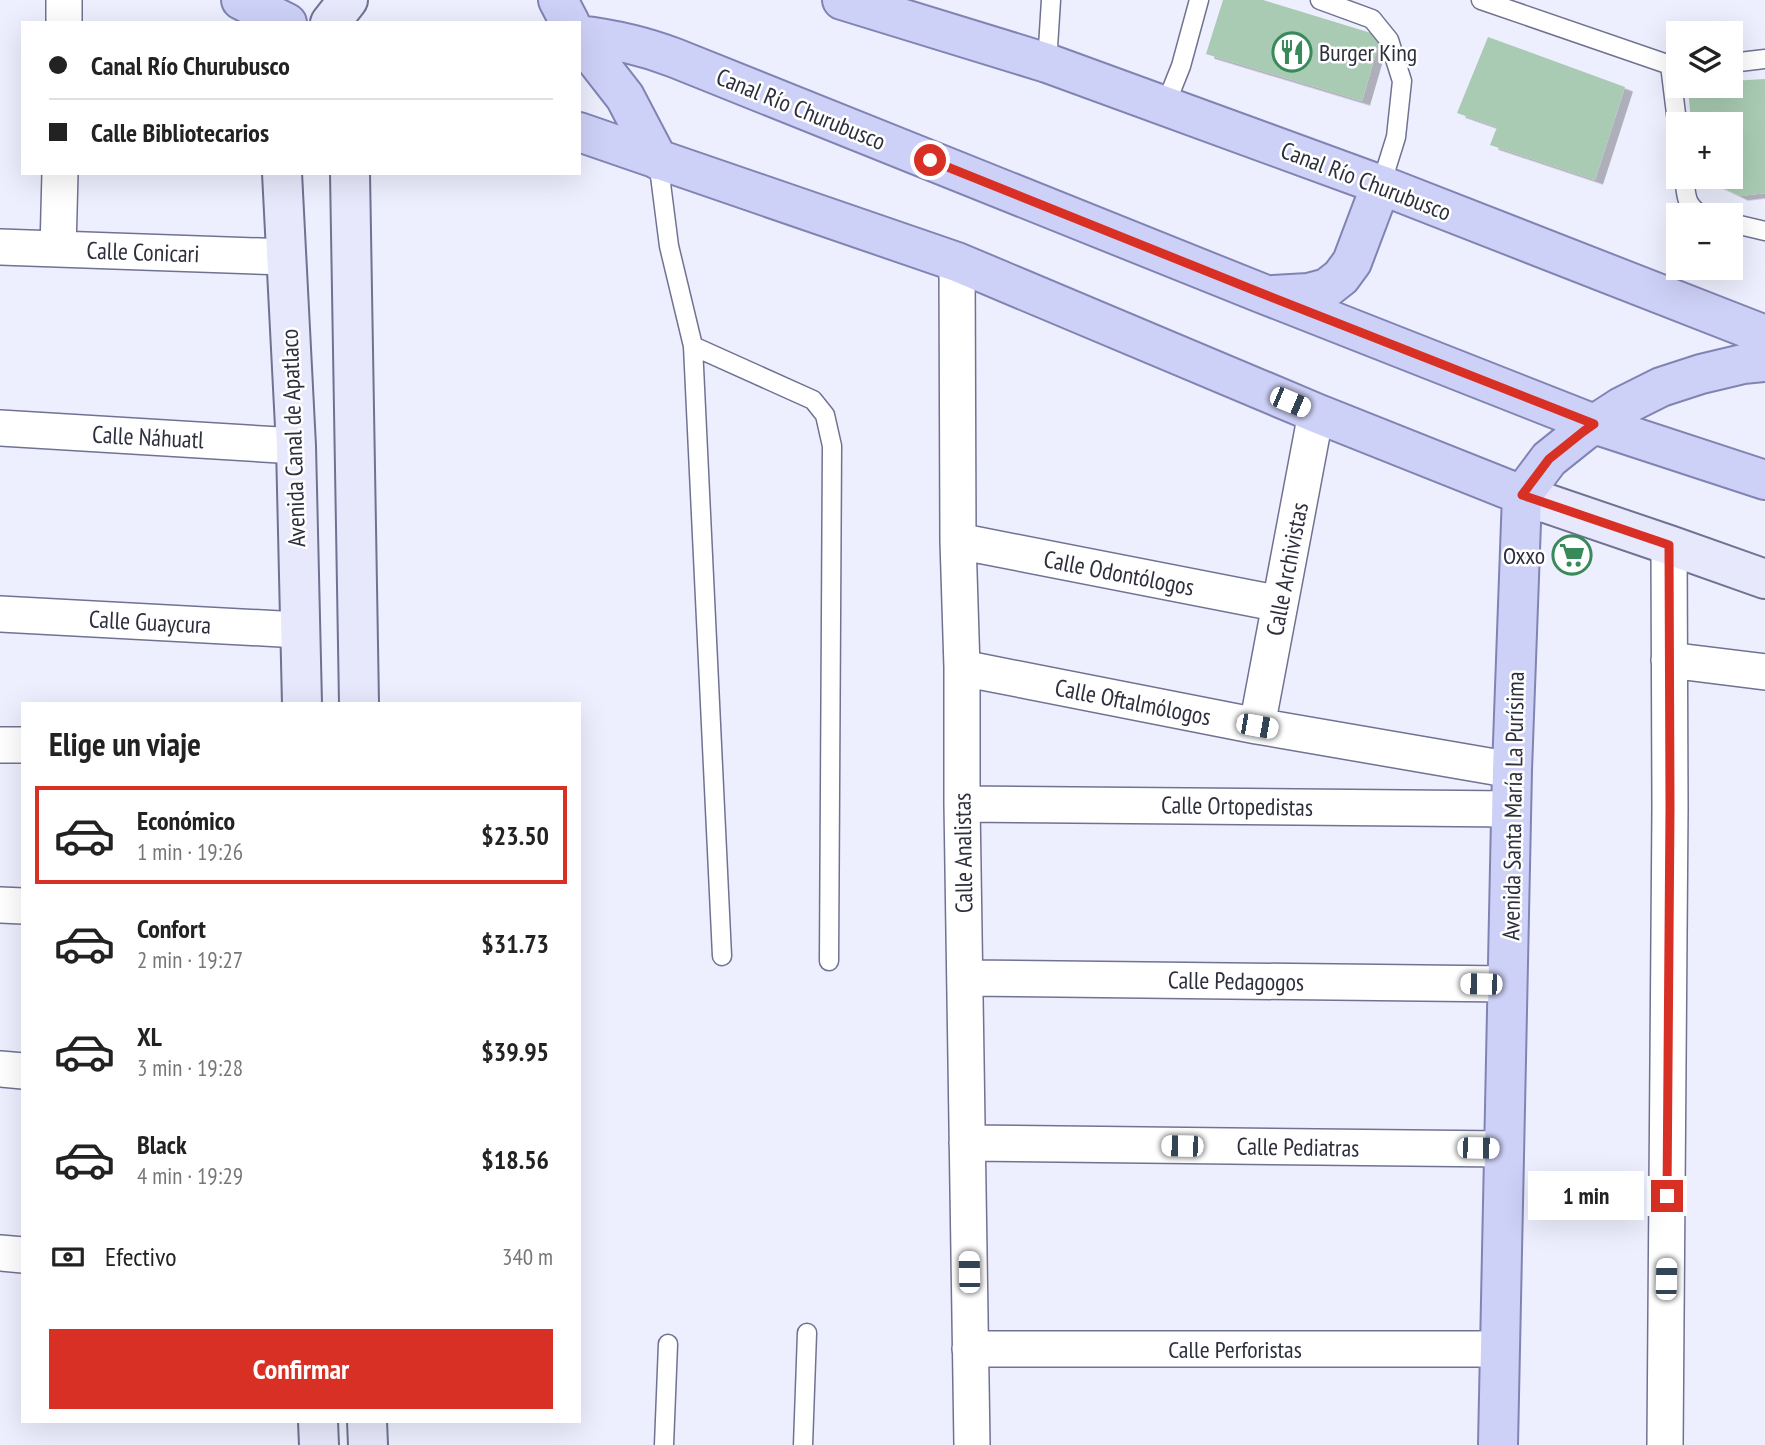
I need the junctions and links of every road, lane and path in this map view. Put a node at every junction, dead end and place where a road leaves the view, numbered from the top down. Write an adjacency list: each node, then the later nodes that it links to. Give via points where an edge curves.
1 (64, 0): 10 (street)
2 (241, 0): 11 (main road)
3 (348, 0): 12 (street)
4 (558, 0): 13 (main road)
5 (842, 0): 19 (main road, Canal Río Churubusco)
6 (1051, 0): 19 (lane)
7 (1199, 0): 20 (lane)
8 (1320, 0): 26 (lane, via 1372,19 1389,40 1402,81 1396,137)
9 (1481, 0): 18 (lane)
10 (64, 21)
11 (283, 21)
12 (332, 21)
13 (569, 21)
14 (581, 36): 33 (main road, Canal Río Churubusco, via 612,38 676,58)
15 (581, 39): 22 (main road, via 625,97)
16 (1765, 59): 17 (lane)
17 (1743, 61)
18 (1666, 63)
19 (1047, 64): 20 (main road, Canal Río Churubusco)
20 (1165, 106): 26 (main road, Canal Río Churubusco)
21 (581, 133): 22 (main road)
22 (658, 160): 32 (main road); 35 (lane, via 670,246)
23 (60, 175): 30 (street)
24 (282, 175): 31 (street, Avenida Canal de Apatlaco)
25 (350, 175): 44 (street)
26 (1381, 185): 33 (main road, via 1352,262 1341,276 1327,288 1308,293); 34 (main road, Canal Río Churubusco)
27 (1743, 226): 28 (lane)
28 (1765, 231)
29 (0, 247): 30 (street, Calle Conicari)
30 (58, 249): 31 (street, Calle Conicari)
31 (285, 257): 40 (street, Avenida Canal de Apatlaco)
32 (957, 262): 37 (main road); 45 (street, Calle Analistas)
33 (1261, 293): 38 (main road, Canal Río Churubusco)
34 (1765, 335)
35 (693, 346): 64 (lane); 65 (lane, via 813,400 825,415 832,446)
36 (1765, 362): 38 (main road, via 1701,373 1661,387)
37 (1316, 413): 42 (main road); 48 (street, Calle Archivistas)
38 (1594, 424): 41 (main road, Canal Río Churubusco); 42 (main road, via 1549,459)
39 (0, 428): 40 (street, Calle Náhuatl)
40 (296, 446): 43 (street, Avenida Canal de Apatlaco)
41 (1765, 480)
42 (1522, 495): 46 (street); 59 (main road, Avenida Santa María La Purísima)
43 (297, 537): 44 (street); 50 (street, Avenida Canal de Apatlaco)
44 (357, 541): 55 (street)
45 (958, 541): 48 (street, Calle Odontólogos); 52 (street, Calle Analistas)
46 (1669, 545): 47 (street); 51 (street)
47 (1765, 579)
48 (1280, 604): 56 (street, Calle Archivistas)
49 (0, 614): 50 (street, Calle Guaycura)
50 (299, 630): 54 (street, Avenida Canal de Apatlaco)
51 (1670, 660): 53 (street); 86 (street)
52 (962, 668): 56 (street, Calle Oftalmólogos); 60 (street, Calle Analistas)
53 (1765, 671)
54 (302, 702)
55 (359, 702)
56 (1257, 726): 59 (street, Calle Oftalmólogos)
57 (0, 744): 58 (street)
58 (21, 745)
59 (1513, 770): 61 (main road, Avenida Santa María La Purísima)
60 (962, 804): 61 (street, Calle Ortopedistas); 66 (street, Calle Analistas)
61 (1512, 809): 67 (main road, Avenida Santa María La Purísima)
62 (0, 905): 63 (street)
63 (21, 906)
64 (722, 956)
65 (829, 961)
66 (965, 978): 67 (street, Calle Pedagogos); 70 (street, Calle Analistas)
67 (1508, 984): 71 (main road, Avenida Santa María La Purísima)
68 (0, 1069): 69 (street)
69 (21, 1070)
70 (967, 1143): 71 (street, Calle Pediatras); 76 (street, Calle Analistas)
71 (1504, 1149): 77 (main road, Avenida Santa María La Purísima)
72 (0, 1253): 73 (street)
73 (21, 1255)
74 (807, 1333): 83 (lane)
75 (668, 1344): 82 (lane)
76 (970, 1349): 77 (street, Calle Perforistas); 84 (street, Calle Analistas)
77 (1500, 1349): 85 (main road, Avenida Santa María La Purísima)
78 (318, 1423): 80 (street)
79 (367, 1423): 81 (street)
80 (319, 1445)
81 (368, 1445)
82 (664, 1445)
83 (803, 1445)
84 (972, 1445)
85 (1499, 1445)
86 (1665, 1445)

